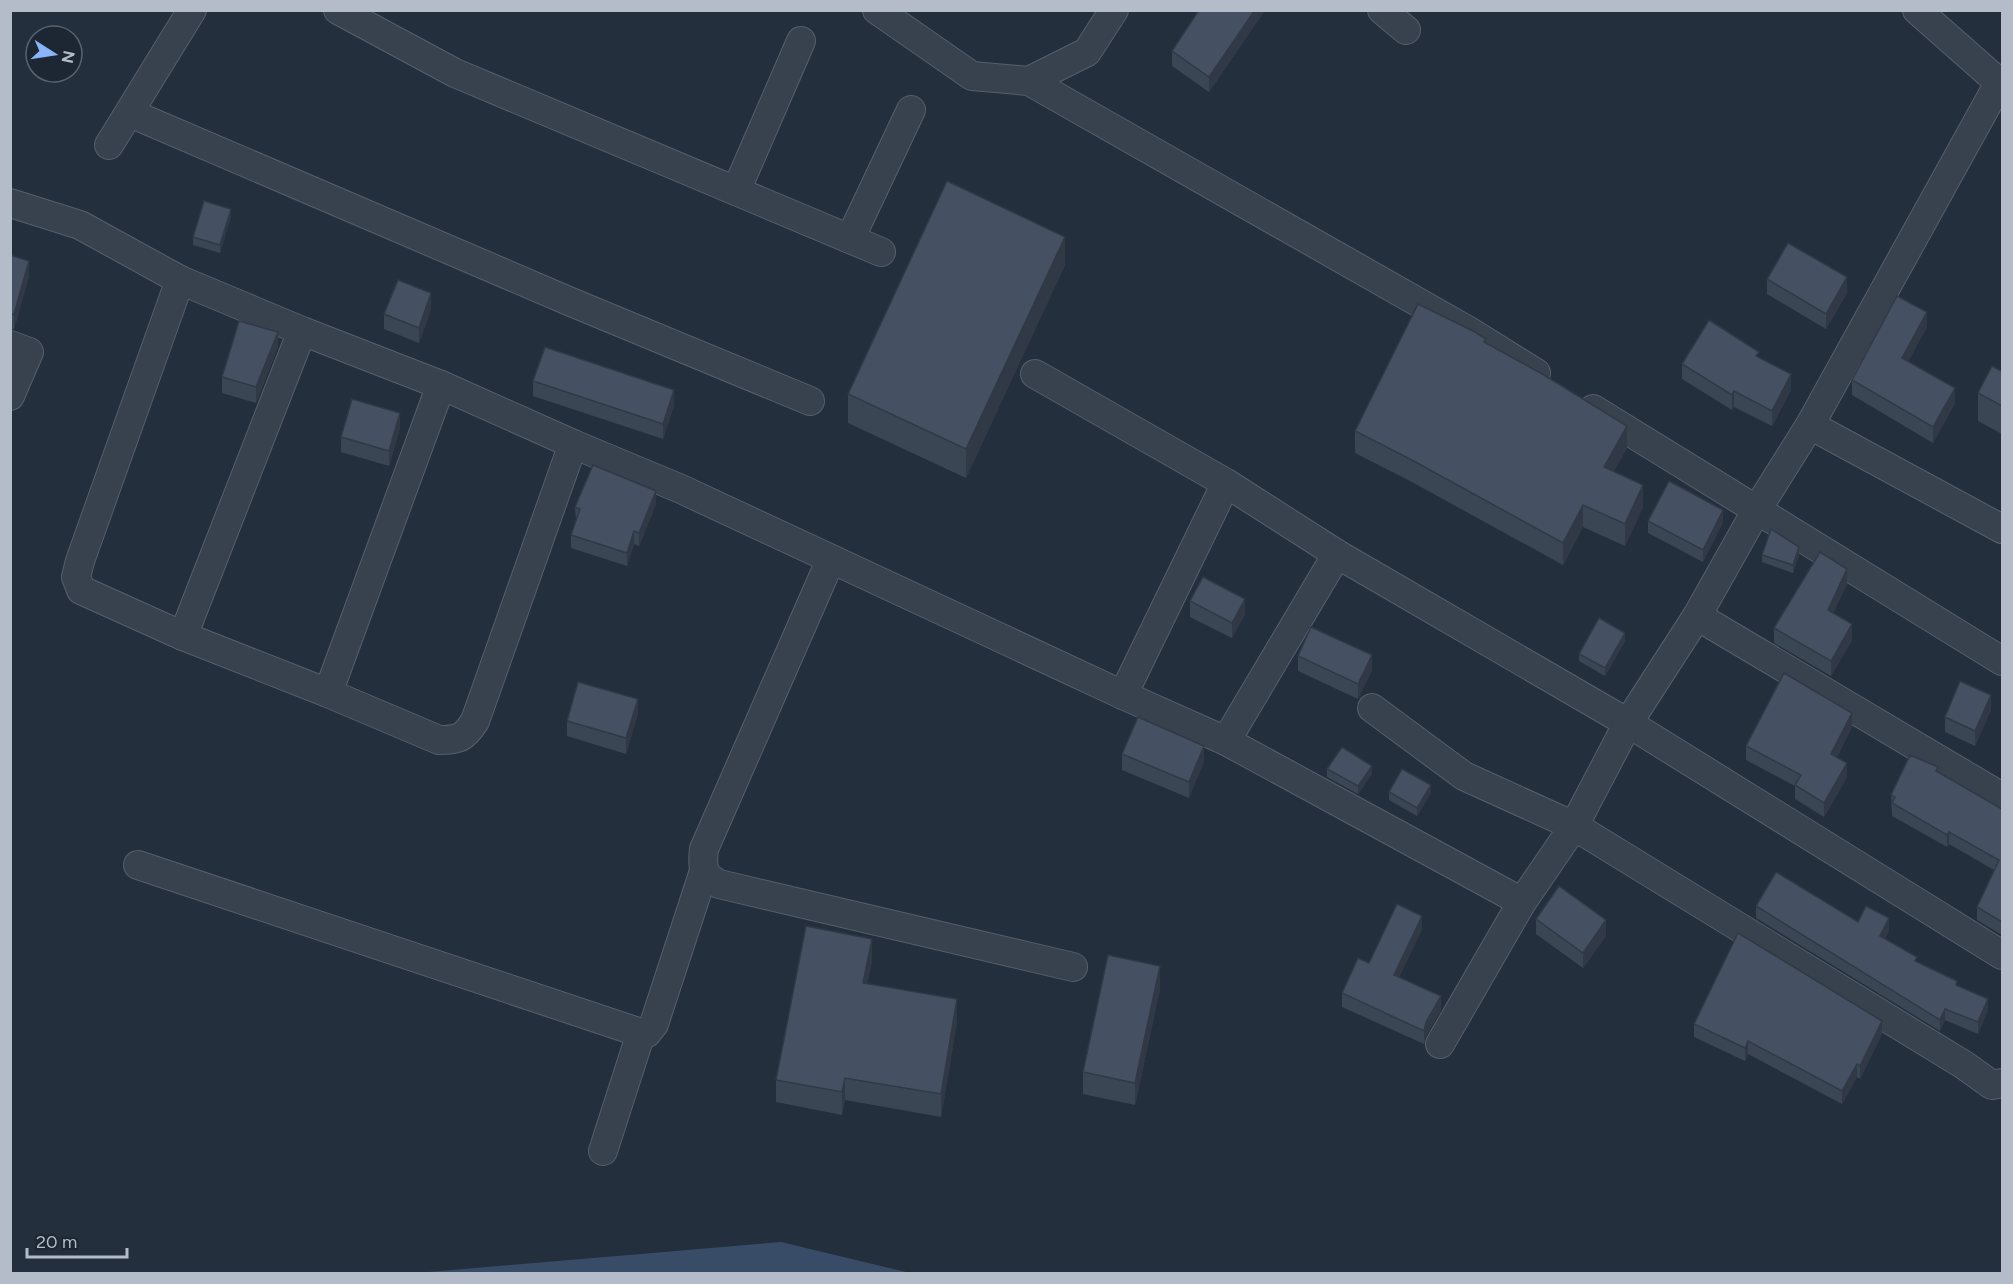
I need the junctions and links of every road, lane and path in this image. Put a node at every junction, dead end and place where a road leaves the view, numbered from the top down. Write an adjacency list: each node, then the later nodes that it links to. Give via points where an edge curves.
1 (192, 10): 12 (street)
2 (338, 10): 14 (street, via 455,73)
3 (877, 10): 9 (street, via 972,76)
4 (1114, 10): 9 (street, via 1087,52)
5 (1382, 10): 7 (street)
6 (1917, 10): 10 (street)
7 (1406, 30)
8 (801, 41): 14 (street)
9 (1029, 81): 28 (street, via 1467,330)
10 (2001, 84): 25 (street)
11 (911, 110): 16 (street)
12 (130, 113): 13 (street); 24 (street)
13 (109, 145)
14 (736, 191): 16 (street)
15 (10, 203): 18 (street, via 80,225)
16 (850, 239): 17 (street)
17 (881, 252)
18 (180, 280): 19 (street); 33 (street, via 76,577 81,590)
19 (302, 331): 22 (street); 33 (street)
20 (10, 345): 23 (street, via 29,352)
21 (1035, 374): 27 (street)
22 (441, 386): 26 (street); 35 (street)
23 (10, 396)
24 (810, 401)
25 (1810, 425): 28 (street); 29 (street)
26 (573, 444): 31 (street); 35 (street, via 468,732 456,740 439,740)
27 (1226, 483): 30 (street); 36 (street)
28 (1756, 510): 32 (street); 34 (street)
29 (2002, 529)
30 (1337, 554): 38 (street); 39 (street)
31 (831, 559): 36 (street); 43 (street, via 704,849)
32 (1697, 616): 38 (street); 40 (street)
33 (183, 636): 35 (street)
34 (2002, 661)
35 (328, 693)
36 (1123, 695): 39 (street)
37 (1372, 708): 41 (street, via 1464,776)
38 (1628, 723): 41 (street); 45 (street)
39 (1226, 741): 44 (street)
40 (2002, 797)
41 (1574, 826): 44 (street); 49 (street, via 1992,1084)
42 (138, 865): 47 (street)
43 (704, 871): 46 (street, via 719,884); 47 (street, via 654,1024)
44 (1522, 902): 48 (street)
45 (2002, 955)
46 (1073, 967)
47 (641, 1034): 50 (street)
48 (1440, 1044)
49 (2002, 1083)
50 (603, 1151)

